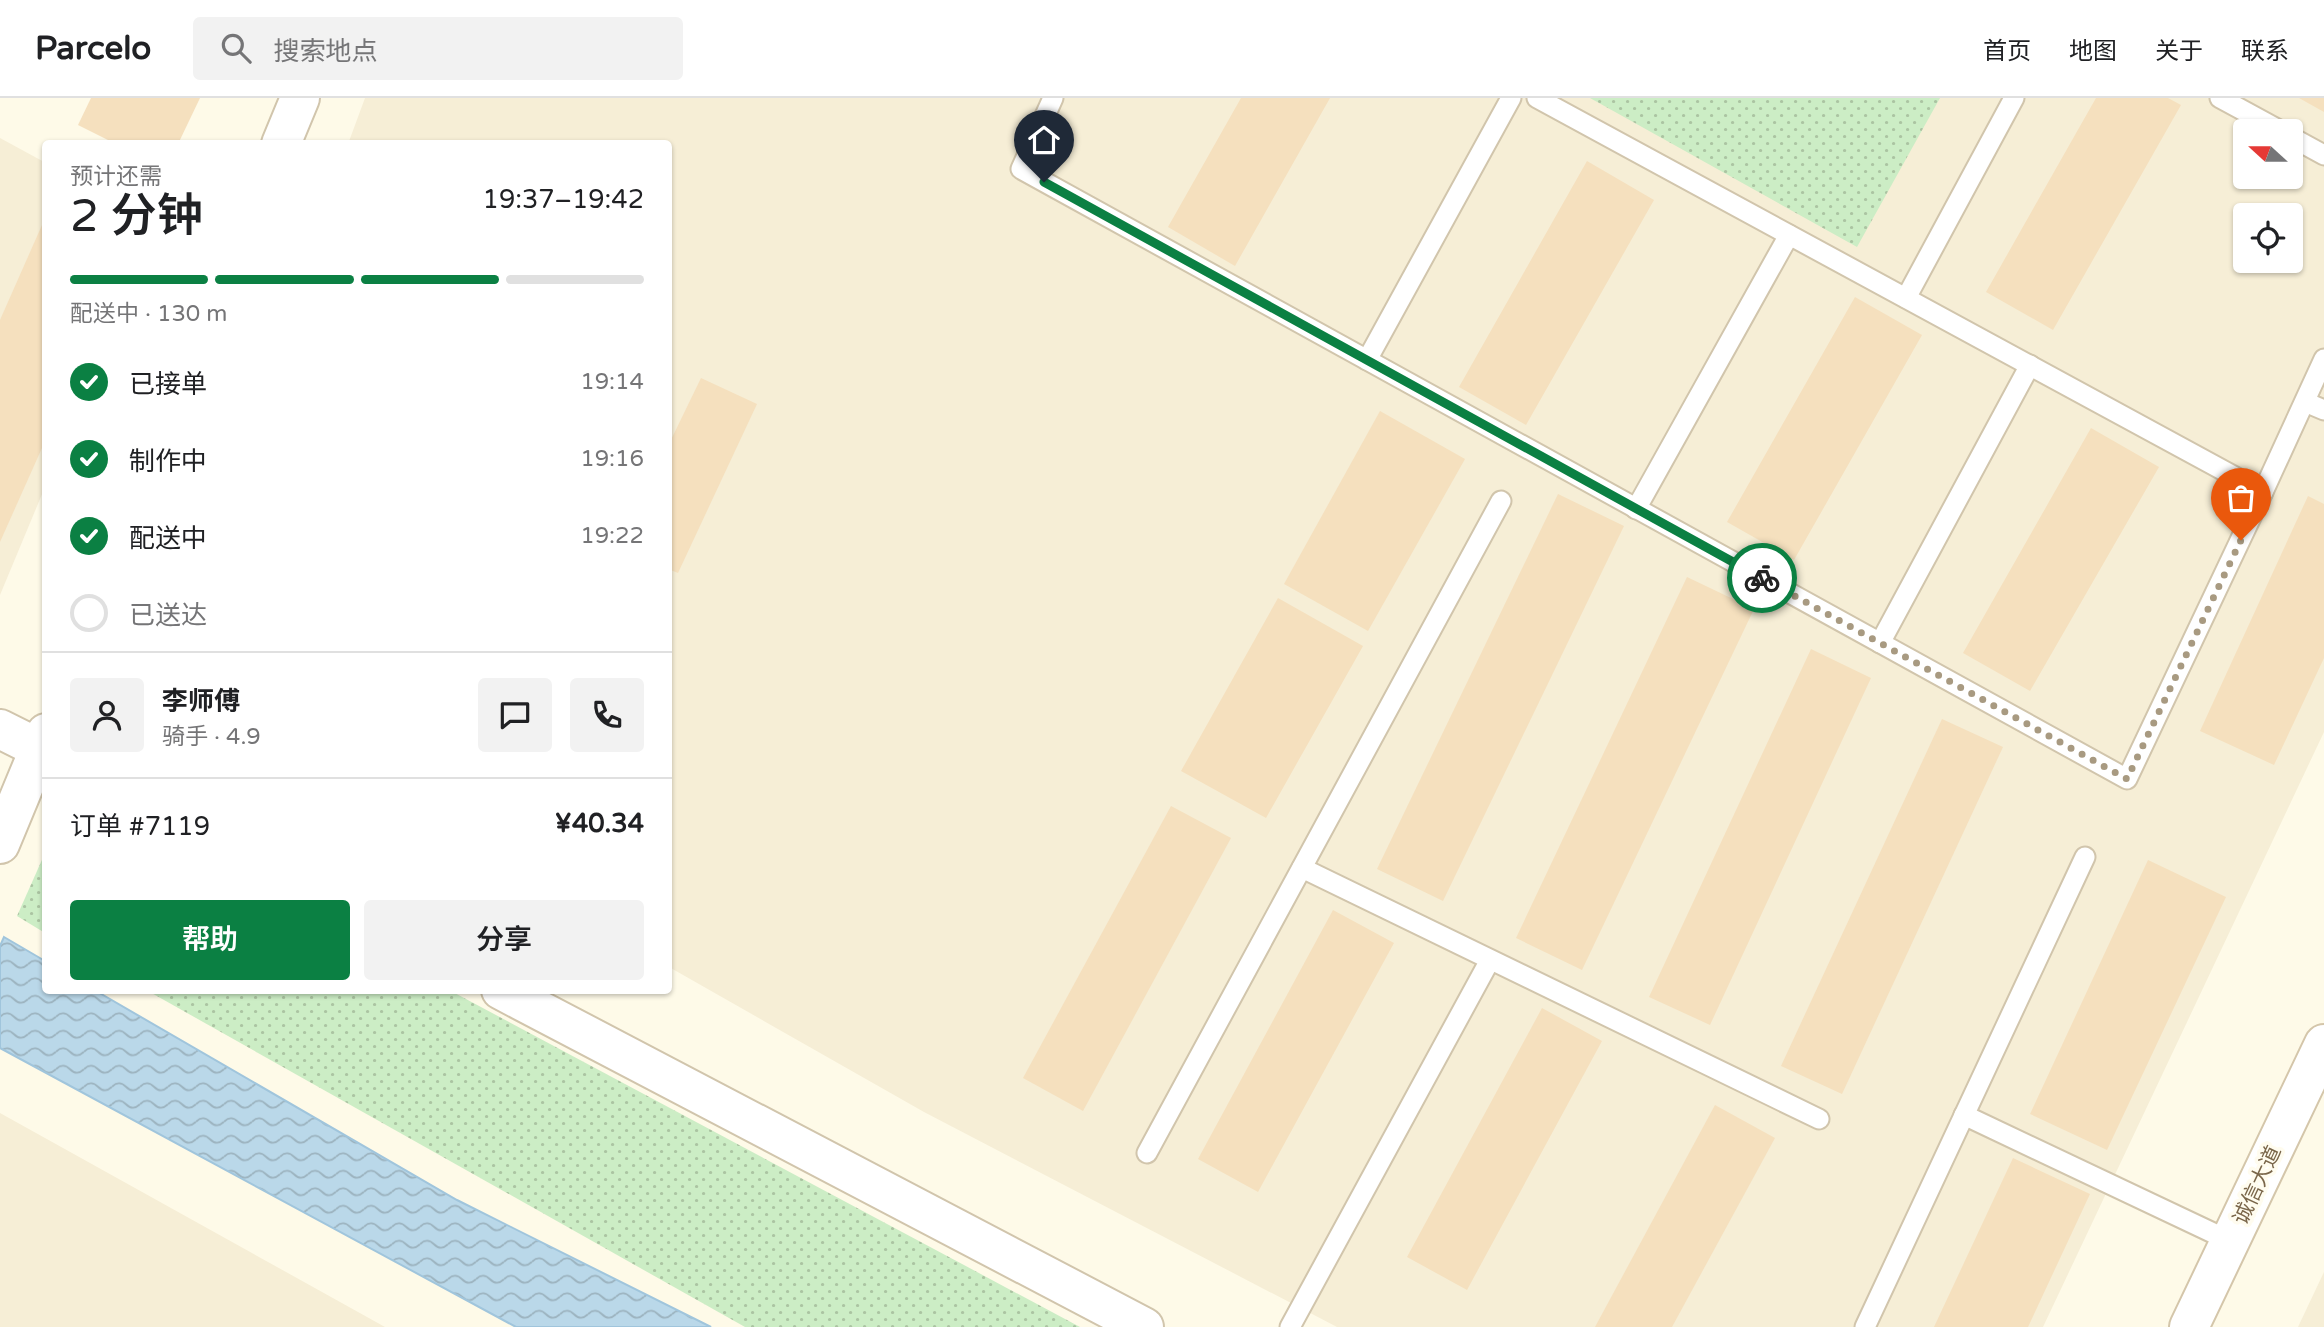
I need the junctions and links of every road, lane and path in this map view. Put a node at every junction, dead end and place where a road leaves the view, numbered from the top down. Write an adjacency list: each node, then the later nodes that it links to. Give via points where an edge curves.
1 (300, 98): 8 (street)
2 (1053, 98): 14 (lane, via 1021,169)
3 (1511, 98): 14 (lane)
4 (1537, 98): 11 (lane)
5 (2014, 98): 12 (lane)
6 (2220, 98): 7 (lane)
7 (2259, 119)
8 (283, 140)
9 (2303, 144): 10 (lane)
10 (2324, 155)
11 (1789, 234): 12 (lane); 20 (lane)
12 (1906, 298): 15 (lane)
13 (2324, 359): 16 (lane)
14 (1367, 360): 20 (lane)
15 (2030, 365): 18 (lane); 21 (lane)
16 (2305, 402): 17 (lane); 18 (lane)
17 (2324, 410)
18 (2263, 492): 21 (lane, via 2127,779)
19 (1501, 501): 27 (lane)
20 (1636, 509): 21 (lane)
21 (1880, 643)
22 (0, 729): 23 (street)
23 (42, 745)
24 (42, 747): 25 (street)
25 (0, 844)
26 (2085, 857): 31 (lane)
27 (1302, 868): 28 (lane); 33 (lane)
28 (1490, 960): 32 (lane); 36 (lane)
29 (509, 994): 35 (street)
30 (2324, 1044): 34 (street, 诚信大道)
31 (1964, 1115): 34 (lane); 37 (lane)
32 (1819, 1119)
33 (1147, 1153)
34 (2230, 1241): 38 (street, 诚信大道)
35 (1144, 1327)
36 (1290, 1327)
37 (1866, 1327)
38 (2189, 1327)

